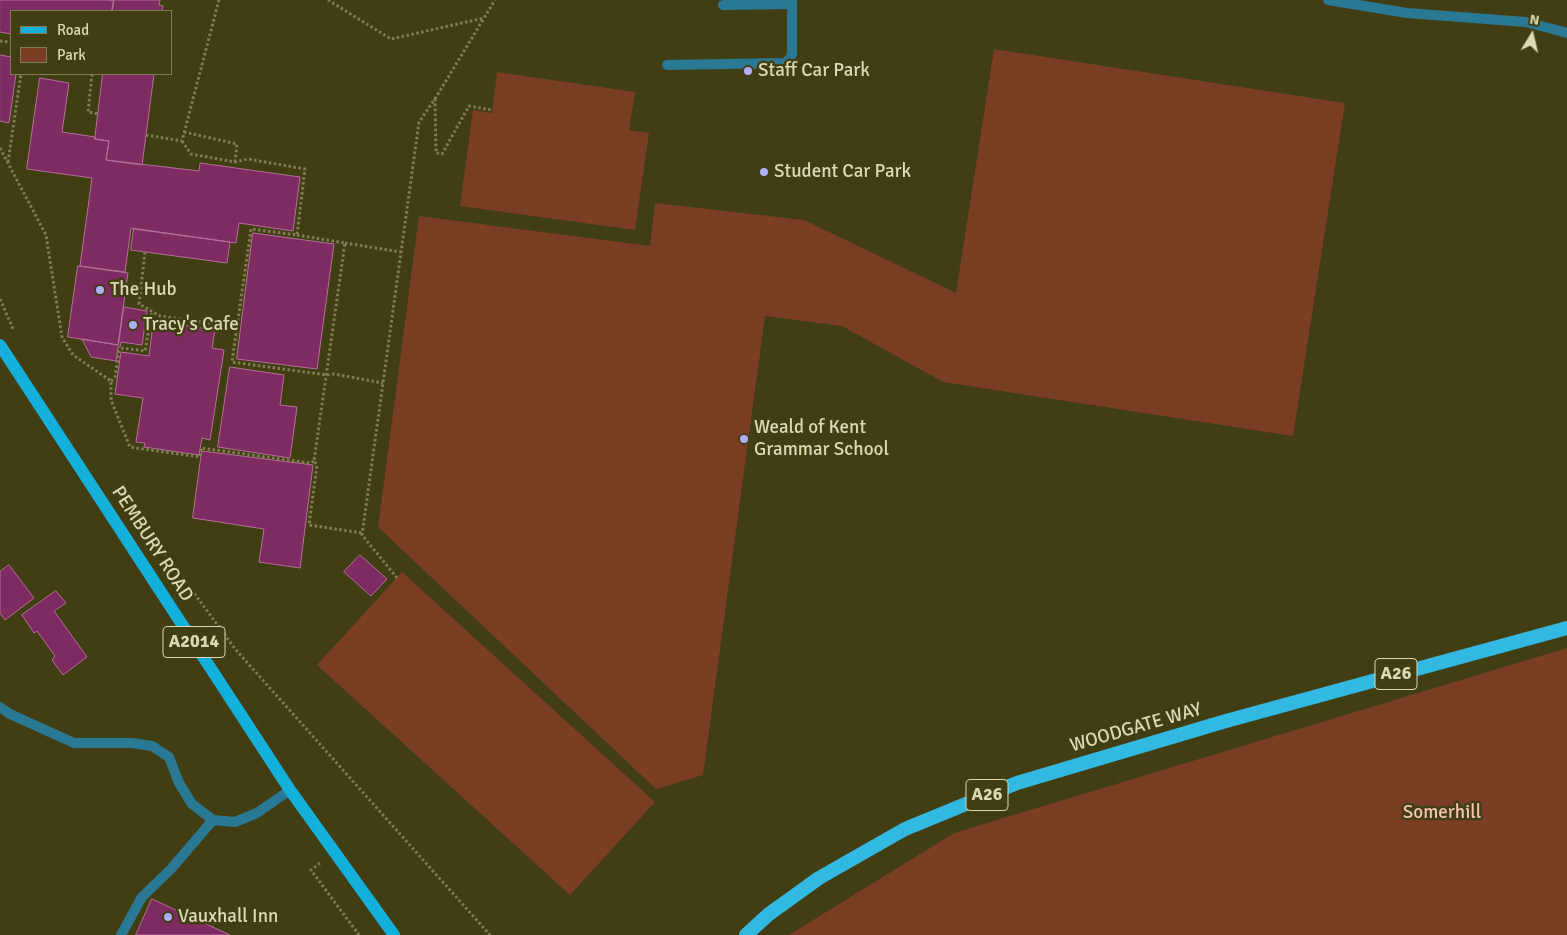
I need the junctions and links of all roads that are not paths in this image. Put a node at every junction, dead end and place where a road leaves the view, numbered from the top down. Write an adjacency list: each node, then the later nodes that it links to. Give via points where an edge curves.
1 (1328, 0): 4 (street, via 1407,13 1526,22)
2 (792, 2): 3 (street); 5 (street, via 792,54 785,63)
3 (724, 4)
4 (1567, 33)
5 (666, 65)
6 (0, 345): 9 (main road, PEMBURY ROAD / A2014)
7 (1567, 628): 13 (highway, WOODGATE WAY / A26, via 1226,721 1017,783 904,829 819,878)
8 (0, 707): 10 (street, via 74,743 152,746 169,757 192,804)
9 (290, 790): 10 (street, via 257,813 235,822); 12 (main road, PEMBURY ROAD / A2014)
10 (214, 820): 11 (street, via 142,897)
11 (121, 935)
12 (394, 935)
13 (746, 935)

